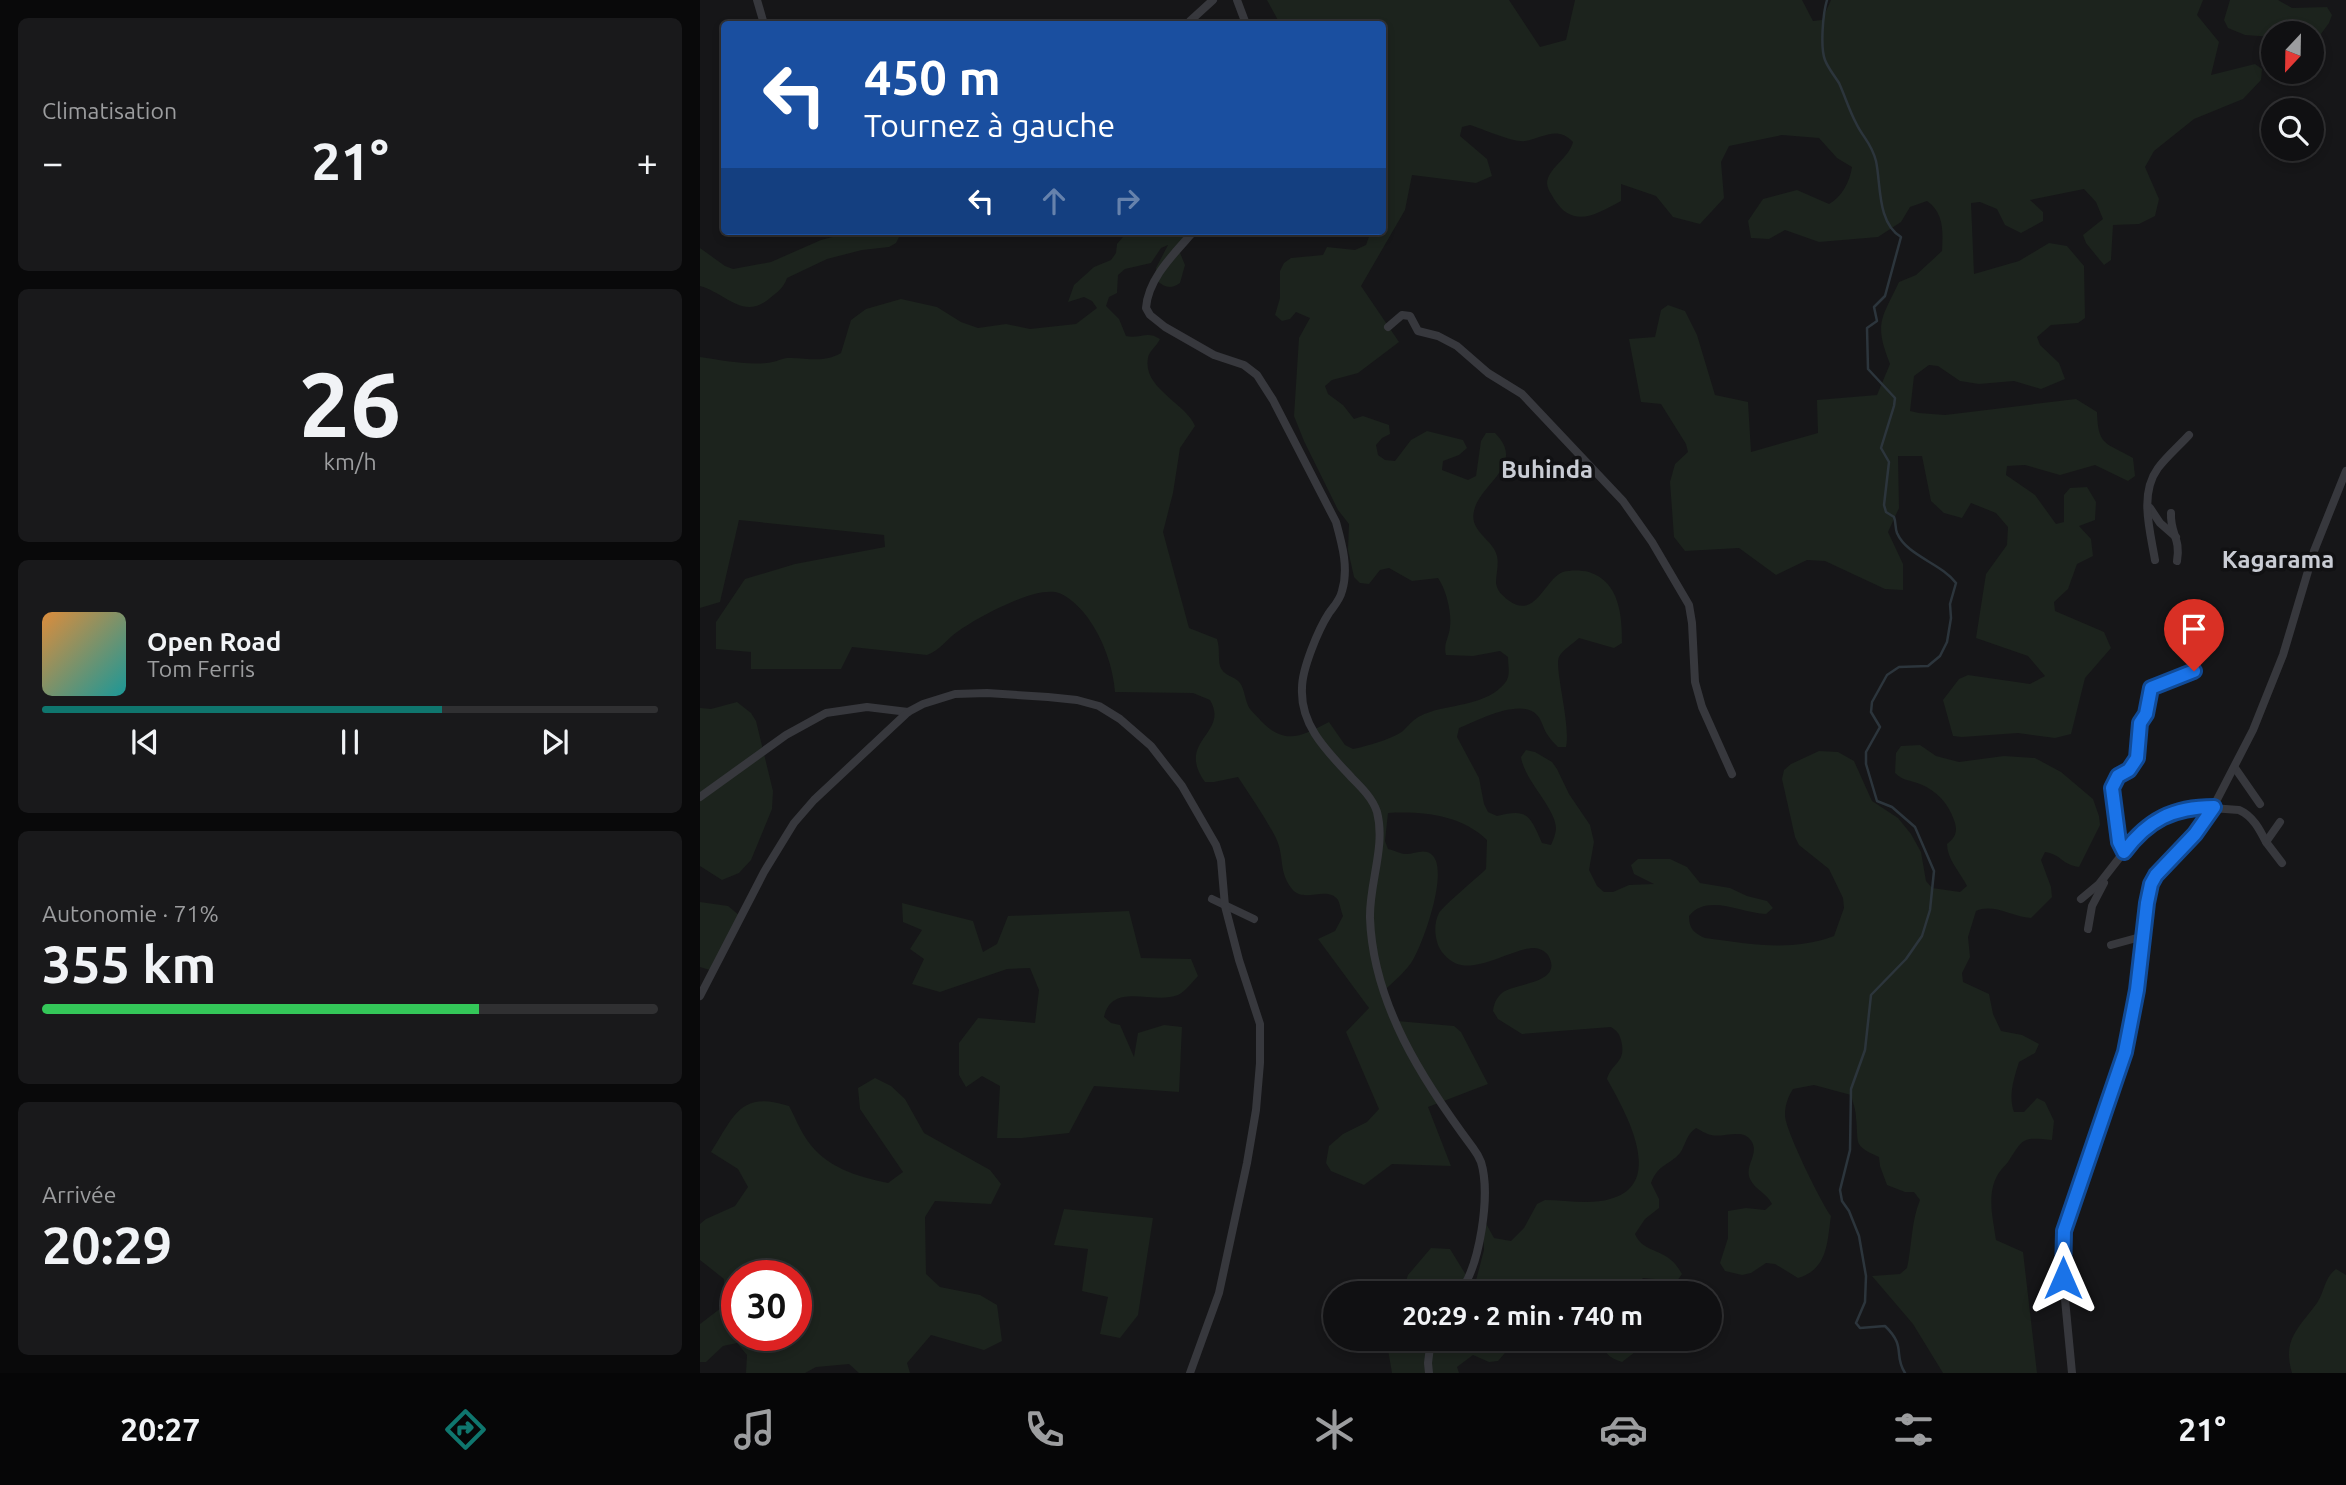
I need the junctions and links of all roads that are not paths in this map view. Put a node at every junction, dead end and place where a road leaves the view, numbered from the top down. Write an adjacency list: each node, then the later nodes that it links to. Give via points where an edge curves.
1 (757, 0): 4 (street)
2 (1213, 0): 5 (street)
3 (1237, 0): 6 (street)
4 (763, 21)
5 (1190, 21)
6 (1244, 21)
7 (1191, 235): 36 (street, via 1166,264 1149,292 1146,308 1165,327 1257,374 1336,523 1342,544 1342,592 1304,674 1304,712 1314,735 1377,811 1370,915 1384,991 1413,1061 1481,1163 1483,1218 1479,1247)
8 (1388, 327): 19 (street, via 1402,315 1410,316 1418,331 1457,346 1522,394 1623,502 1689,605 1695,682)
9 (2189, 435): 11 (street, via 2159,467)
10 (2346, 471): 18 (street, via 2314,551 2283,655)
11 (2147, 498): 13 (street, via 2151,512); 14 (street)
12 (2171, 513): 13 (street)
13 (2176, 537): 15 (street, via 2180,546)
14 (2155, 560)
15 (2177, 561)
16 (2200, 656): 25 (street, via 2194,671 2151,688 2140,723 2137,758 2112,788)
17 (908, 712): 20 (street, via 867,707 826,713 786,735); 30 (street, via 956,694 987,693 1077,700 1120,719 1151,746 1182,786 1216,845); 35 (street, via 794,822)
18 (2235, 768): 21 (street); 22 (street)
19 (1732, 774)
20 (700, 797)
21 (2260, 804)
22 (2214, 807): 24 (street, via 2245,813); 25 (street, via 2166,814); 33 (street, via 2151,884)
23 (2280, 822): 24 (street)
24 (2266, 842): 26 (street)
25 (2124, 852): 27 (street)
26 (2282, 863)
27 (2108, 874): 29 (street); 32 (street, via 2092,906)
28 (1212, 899): 30 (street)
29 (2081, 900)
30 (1226, 906): 31 (street); 38 (street, via 1260,1024 1256,1110 1219,1293)
31 (1254, 919)
32 (2088, 929)
33 (2144, 936): 34 (street); 40 (street, via 2125,1052 2064,1231 2063,1278)
34 (2110, 944)
35 (700, 996)
36 (1465, 1281)
37 (1430, 1351): 39 (street)
38 (1190, 1373)
39 (1429, 1373)
40 (2072, 1373)

